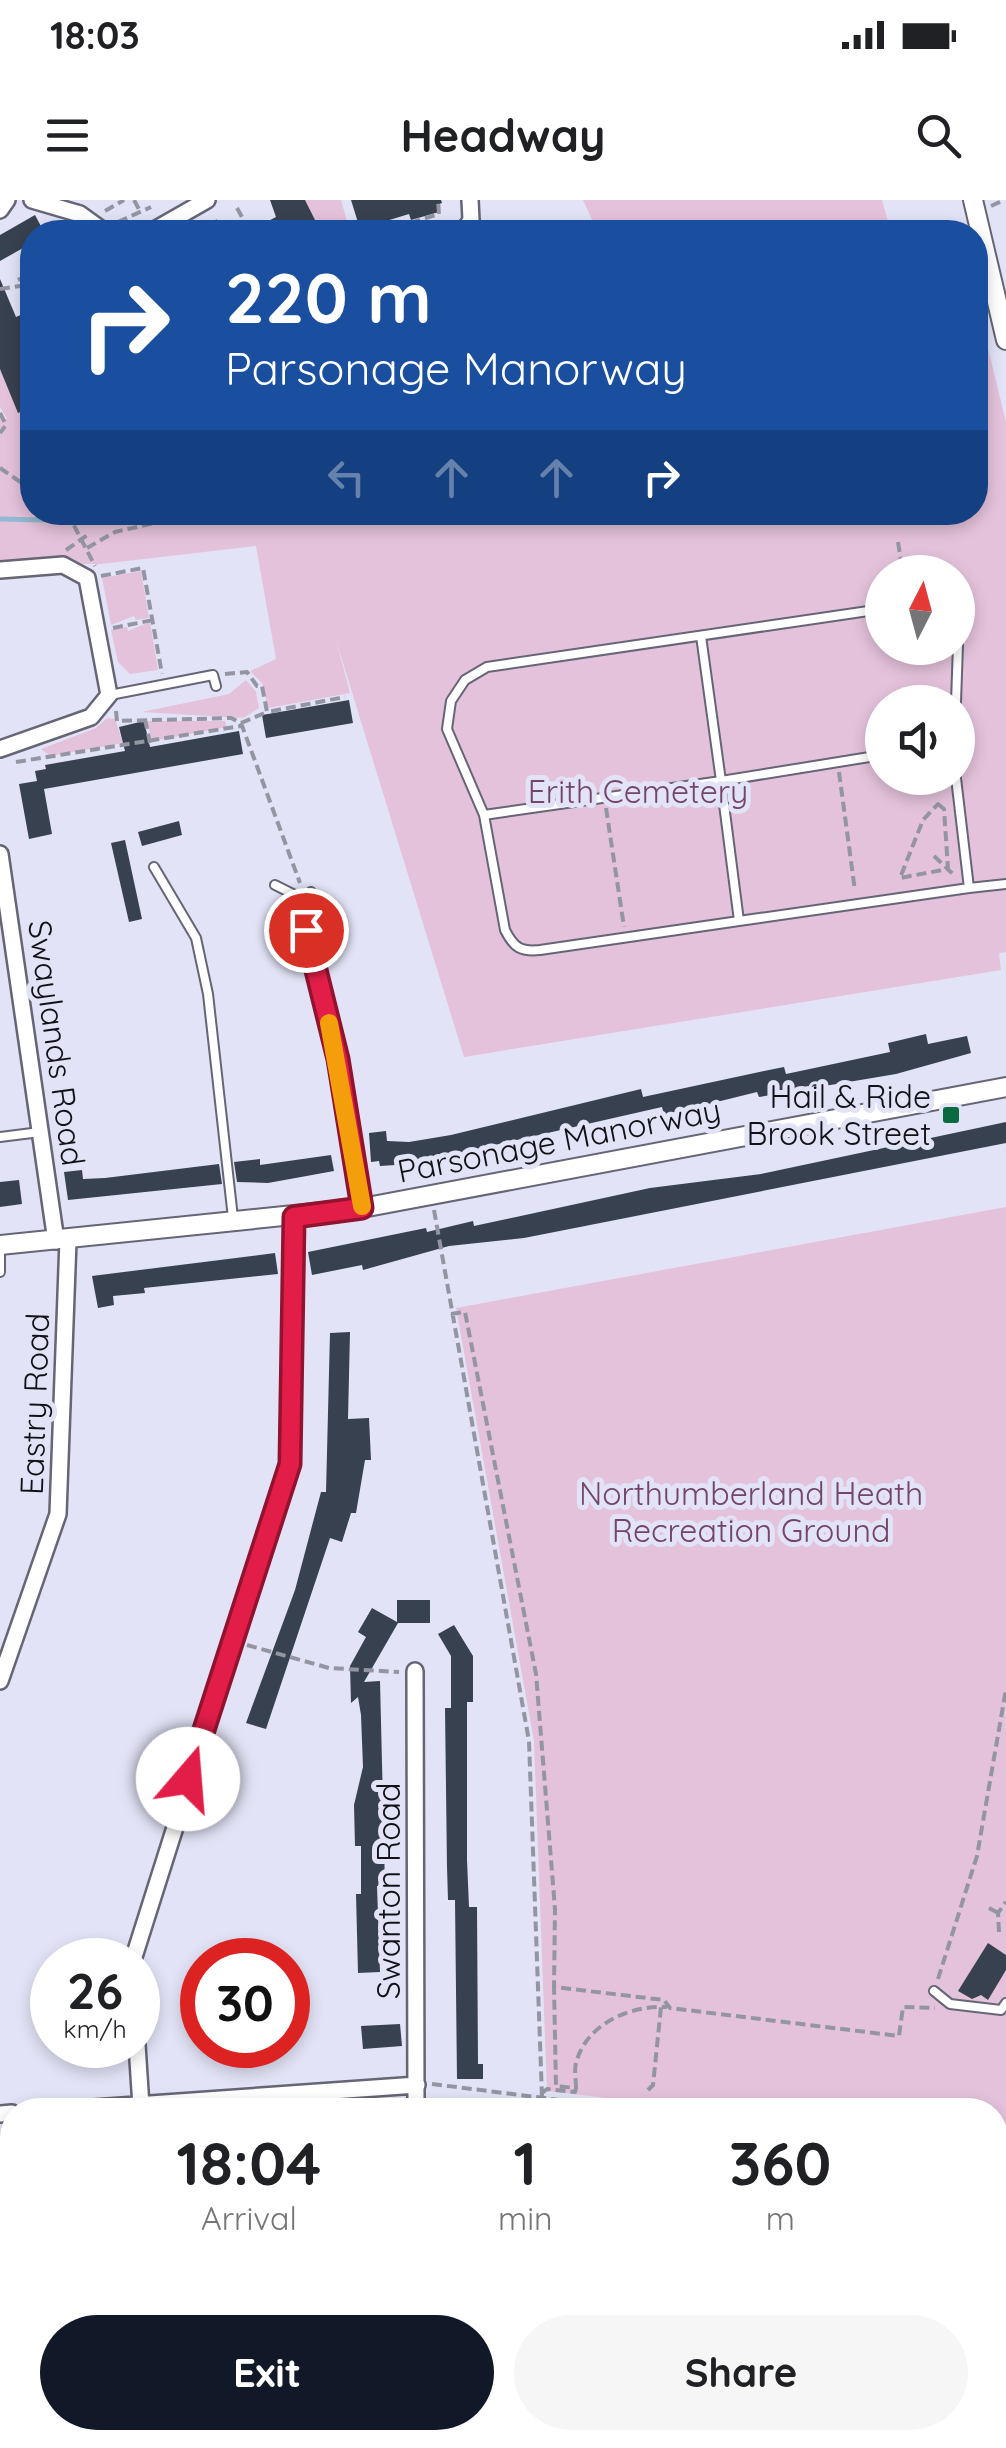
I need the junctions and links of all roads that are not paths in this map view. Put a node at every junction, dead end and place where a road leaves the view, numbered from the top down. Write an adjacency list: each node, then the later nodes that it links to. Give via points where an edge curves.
1 (7, 200): 4 (street)
2 (32, 200): 5 (street)
3 (208, 200): 6 (street)
4 (0, 210)
5 (90, 220)
6 (162, 220)
7 (988, 264): 8 (street)
8 (1006, 340)
9 (0, 570): 13 (street, via 63,566 87,578)
10 (865, 612): 11 (lane)
11 (701, 636): 16 (lane); 18 (lane, via 488,668 465,680 447,729)
12 (216, 686): 13 (lane, via 213,675)
13 (107, 700): 14 (street, via 91,717)
14 (0, 749)
15 (865, 758): 16 (lane)
16 (721, 782): 18 (lane); 26 (lane)
17 (958, 795): 23 (lane)
18 (484, 816): 26 (lane, via 512,944 524,952)
19 (0, 854): 30 (street, Swaylands Road)
20 (154, 867): 34 (lane, via 196,938)
21 (1006, 884): 23 (lane)
22 (275, 885): 25 (lane)
23 (969, 888): 26 (lane)
24 (311, 892): 25 (lane)
25 (313, 904): 27 (lane)
26 (739, 921)
27 (318, 928): 28 (street); 32 (street)
28 (290, 935)
29 (1006, 1087): 32 (street, Parsonage Manorway)
30 (42, 1132): 31 (lane); 35 (street, Swaylands Road)
31 (0, 1137)
32 (362, 1208): 33 (street, Parsonage Manorway)
33 (294, 1217): 34 (street, Parsonage Manorway); 40 (street, via 290,1464)
34 (234, 1221): 35 (street, Parsonage Manorway)
35 (62, 1241): 36 (street, Parsonage Manorway); 39 (street, Eastry Road, via 58,1514)
36 (0, 1247): 37 (lane)
37 (0, 1272)
38 (415, 1671): 44 (street, Swanton Road)
39 (0, 1681)
40 (139, 1938)
41 (934, 1991): 42 (lane, via 956,2004)
42 (1004, 2008)
43 (139, 2068): 45 (street)
44 (417, 2085): 46 (street); 47 (street, Swanton Road)
45 (141, 2098)
46 (246, 2098)
47 (416, 2098)

